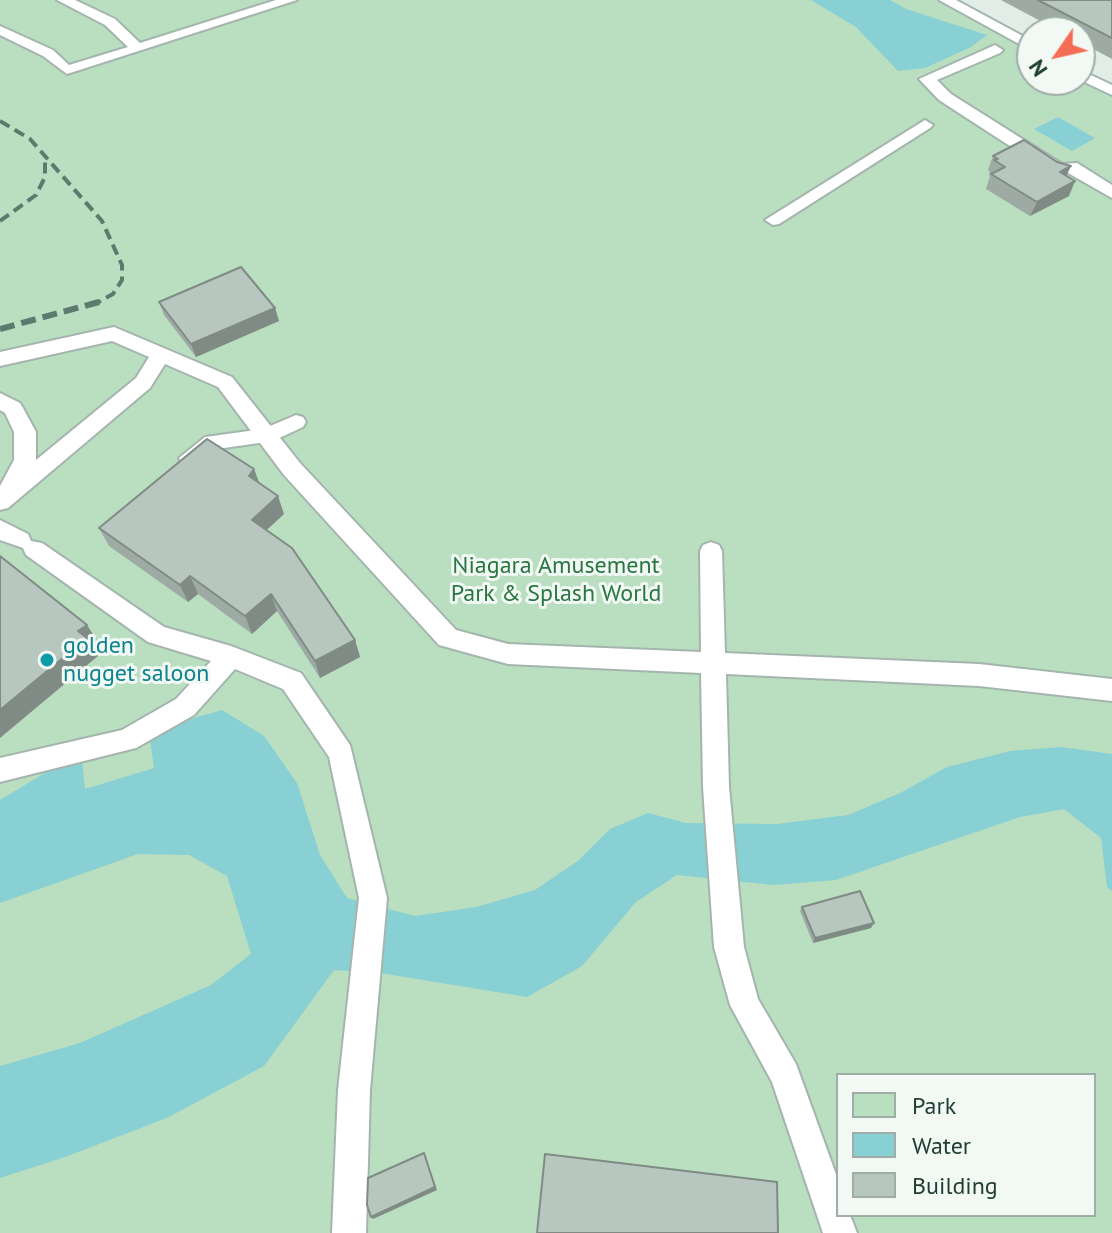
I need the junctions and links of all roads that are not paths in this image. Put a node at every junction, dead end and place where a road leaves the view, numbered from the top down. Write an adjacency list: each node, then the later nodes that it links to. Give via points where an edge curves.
1 (64, 0): 6 (lane, via 110,22)
2 (290, 0): 6 (lane)
3 (946, 0): 5 (lane)
4 (0, 30): 6 (lane, via 48,53 67,70)
5 (1016, 38)
6 (138, 48)
7 (995, 50): 9 (street, via 927,79 945,97 1059,170 1071,167)
8 (925, 125): 10 (lane)
9 (1112, 193)
10 (773, 220)
11 (161, 354): 12 (street, via 114,334); 15 (street, via 225,382); 17 (street, via 143,383)
12 (0, 359)
13 (0, 400): 17 (street, via 13,408 25,432 25,460)
14 (296, 422): 15 (lane)
15 (266, 436): 16 (lane, via 212,442); 21 (street, via 448,638 508,654)
16 (175, 468)
17 (0, 500)
18 (18, 539): 20 (street, via 157,635)
19 (711, 551): 21 (street)
20 (231, 656): 23 (street, via 185,707 127,740); 24 (street, via 292,681 341,753 373,898 354,1090)
21 (713, 664): 22 (street, via 979,675); 25 (street, via 729,947 745,1005 785,1075)
22 (1112, 690)
23 (0, 770)
24 (349, 1233)
25 (840, 1233)

